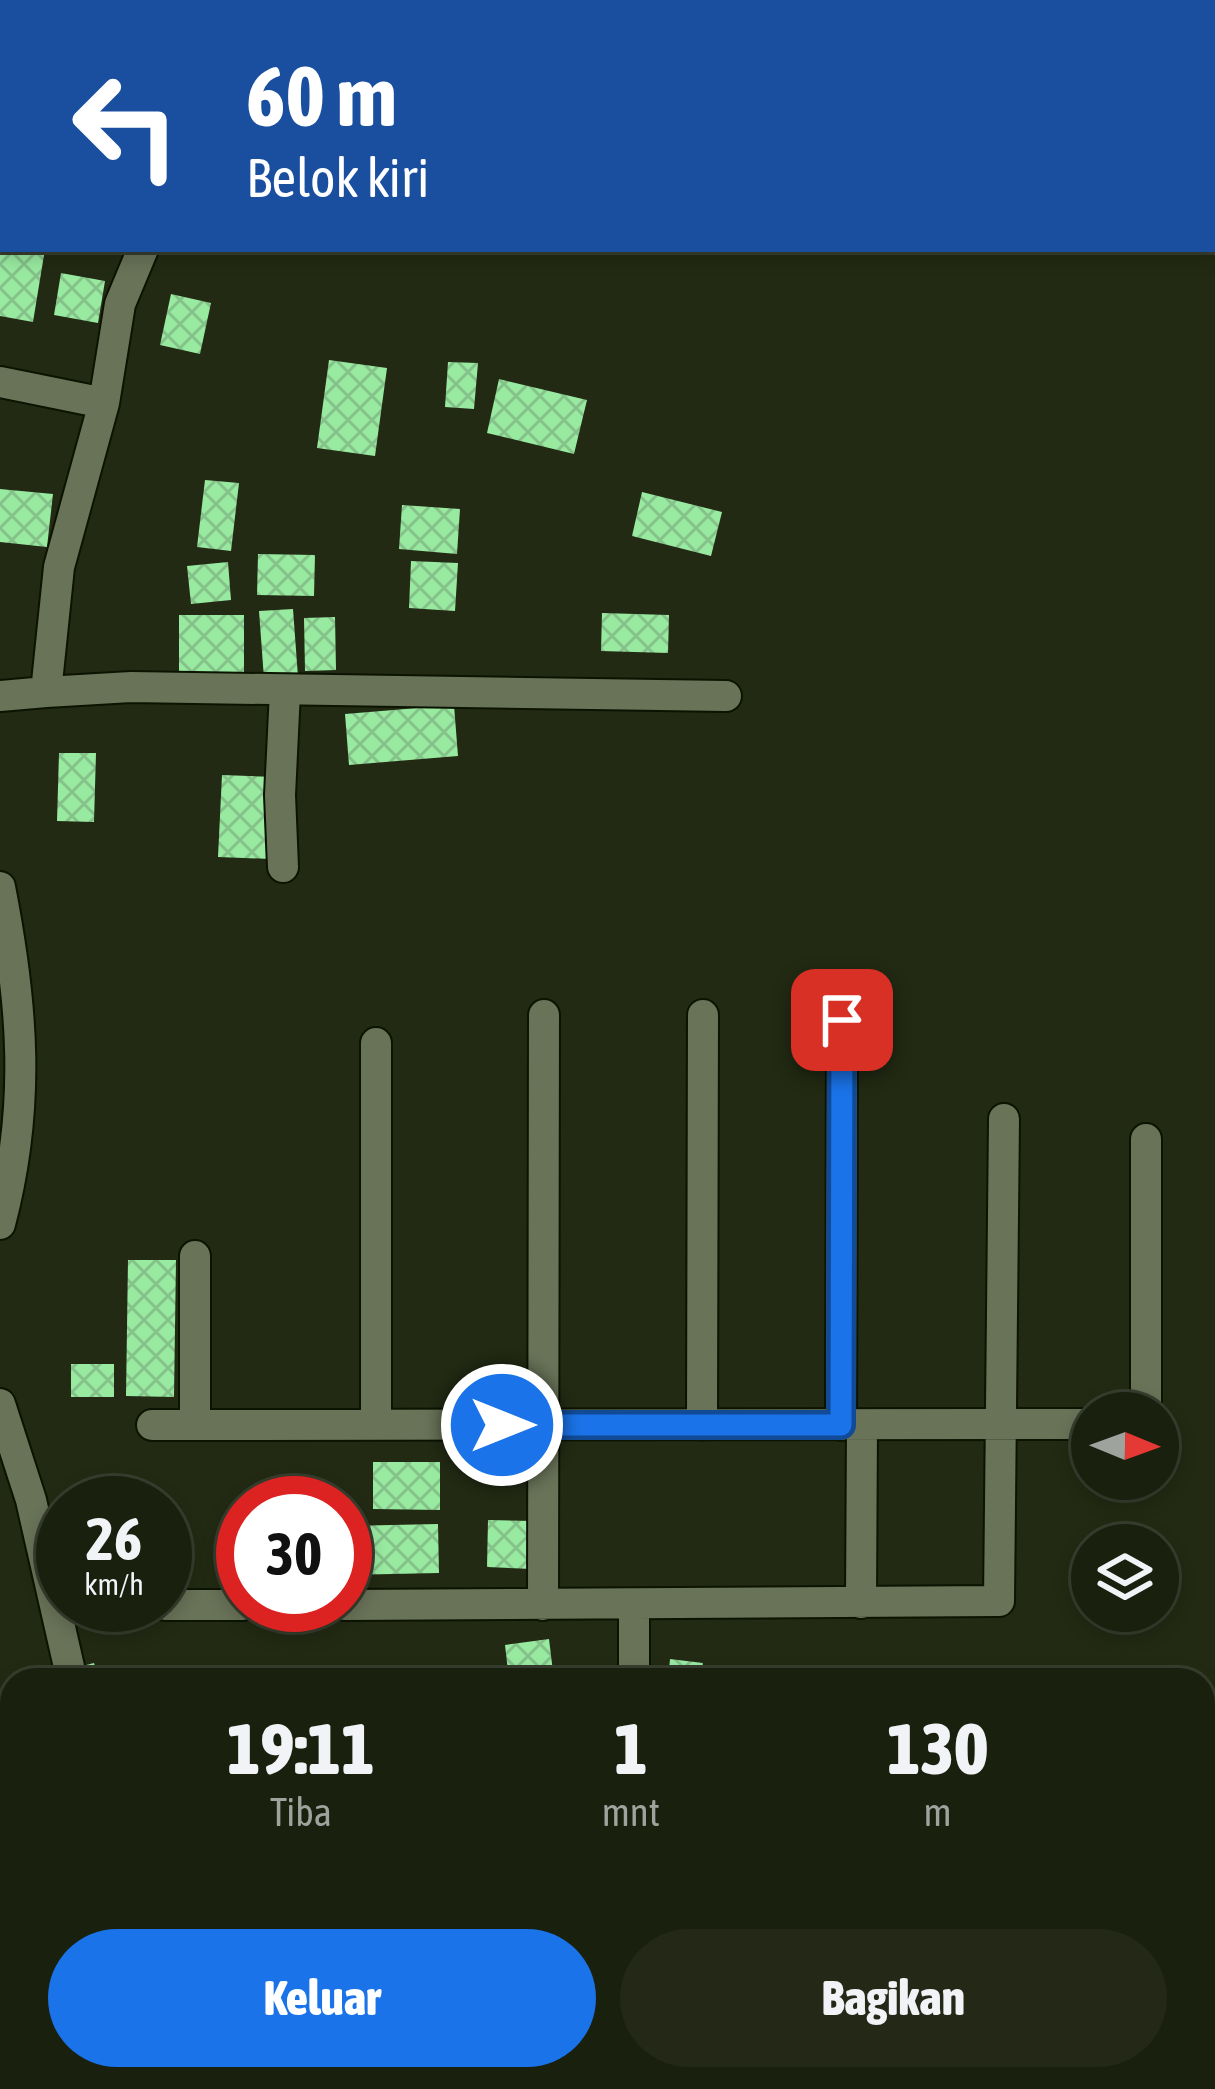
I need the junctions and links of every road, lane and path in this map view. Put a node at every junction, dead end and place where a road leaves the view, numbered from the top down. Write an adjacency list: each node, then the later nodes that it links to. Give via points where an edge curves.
1 (142, 252): 3 (street, via 120,304)
2 (0, 382): 3 (street)
3 (104, 403): 4 (street, via 58,567)
4 (46, 692): 5 (street); 6 (street)
5 (285, 692): 7 (street); 8 (street)
6 (0, 696)
7 (726, 696)
8 (284, 867)
9 (0, 887): 16 (street, via 23,1100)
10 (544, 1015): 25 (street)
11 (703, 1015): 26 (street)
12 (842, 1020): 27 (street)
13 (376, 1043): 24 (street)
14 (1004, 1119): 20 (street)
15 (1147, 1139): 18 (street)
16 (0, 1223)
17 (196, 1256): 23 (street)
18 (1146, 1392)
19 (0, 1404): 28 (street)
20 (1003, 1424): 21 (street); 27 (street); 29 (street, via 999,1601)
21 (1071, 1424)
22 (152, 1425): 23 (street)
23 (195, 1425): 24 (street)
24 (376, 1425): 25 (street)
25 (543, 1425): 26 (street); 32 (street)
26 (703, 1425): 27 (street)
27 (851, 1425): 29 (street)
28 (36, 1519)
29 (861, 1603): 30 (street)
30 (634, 1604): 32 (street); 35 (street)
31 (372, 1605): 32 (street)
32 (543, 1605)
33 (64, 1632): 34 (street)
34 (70, 1668)
35 (634, 1668)

